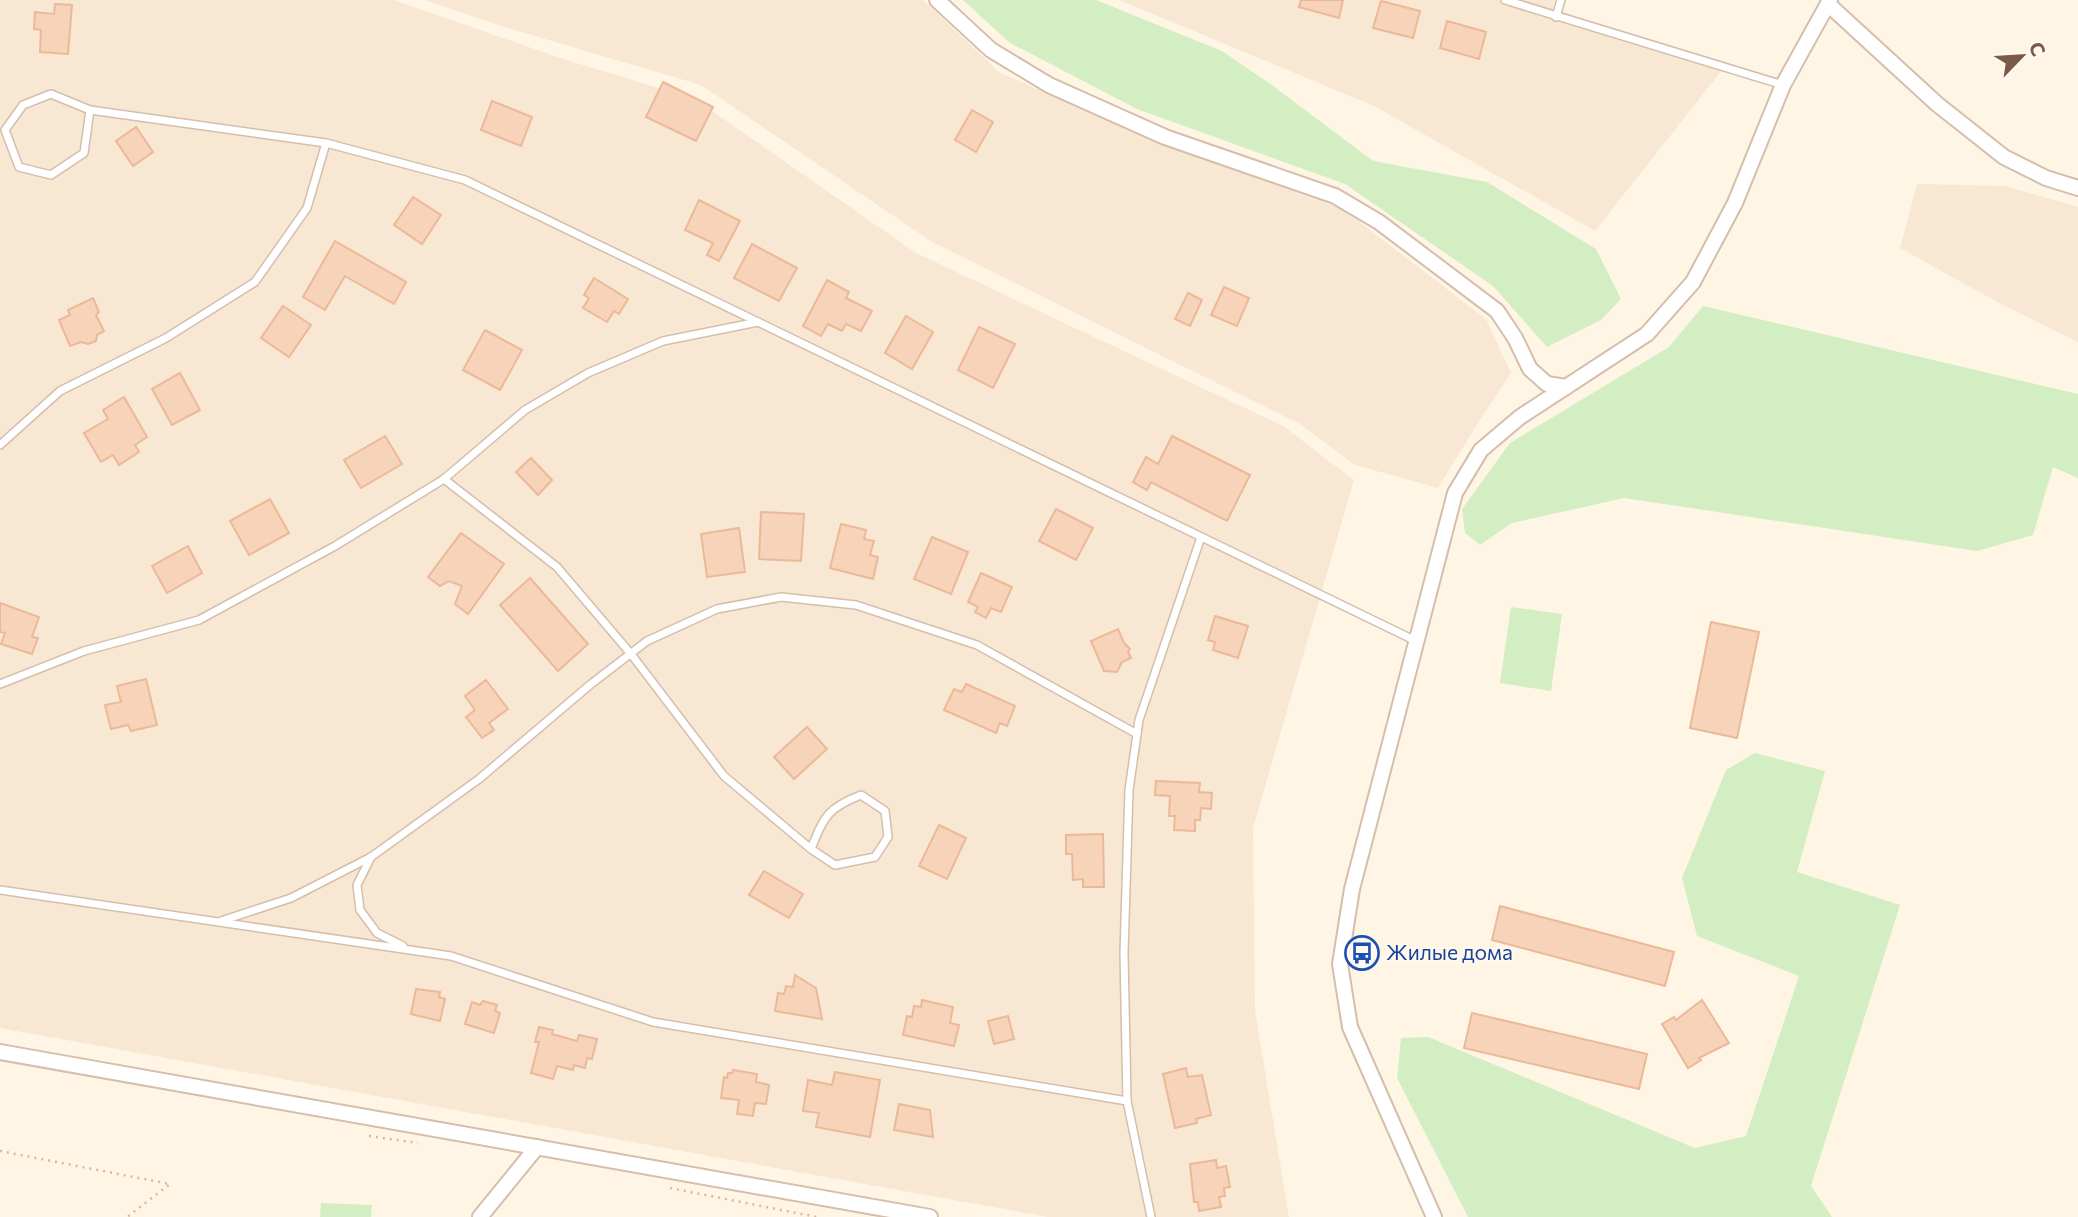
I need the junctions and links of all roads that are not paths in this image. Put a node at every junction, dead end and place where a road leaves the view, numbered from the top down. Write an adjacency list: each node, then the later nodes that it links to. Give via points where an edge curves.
1 (937, 0): 11 (street, via 991,50 1049,85 1166,137 1335,196 1379,222 1497,311 1530,369 1547,384)
2 (1505, 0): 5 (lane)
3 (1561, 0): 5 (lane)
4 (1829, 2): 6 (street); 9 (street, via 1937,103 2004,157)
5 (1556, 17): 6 (lane)
6 (1783, 85): 11 (street, via 1735,203 1693,282 1647,334)
7 (90, 110): 7 (lane, via 51,94 23,105 5,130 19,167 51,174 84,153); 8 (lane)
8 (326, 143): 10 (lane, via 465,180); 12 (lane, via 307,208 255,282 166,338 60,391)
9 (2078, 188)
10 (758, 322): 13 (lane, via 663,341 588,373 525,411); 14 (lane)
11 (1566, 387): 15 (street, via 1520,416 1481,450 1455,493)
12 (0, 445)
13 (444, 479): 16 (lane, via 556,567); 17 (lane, via 335,546 199,620 83,650)
14 (1201, 537): 15 (lane); 18 (lane)
15 (1417, 641): 27 (street, via 1352,888 1340,964 1350,1027)
16 (631, 654): 18 (lane, via 647,641 717,609 781,597 856,605 976,645); 19 (lane, via 724,776); 20 (lane, via 479,779)
17 (0, 684)
18 (1137, 734): 25 (lane, via 1129,790 1124,939)
19 (811, 849): 19 (lane, via 835,865 875,857 888,838 885,811 861,795 839,803 822,822)
20 (372, 857): 22 (lane, via 291,898); 23 (lane, via 357,886 360,910 377,933)
21 (0, 890): 22 (lane)
22 (219, 922): 23 (lane)
23 (411, 950): 25 (lane, via 451,956 653,1022)
24 (0, 1052): 26 (street)
25 (1127, 1101): 30 (lane)
26 (537, 1147): 28 (street); 29 (street)
27 (1429, 1214)
28 (480, 1217)
29 (930, 1217)
30 (1151, 1217)

